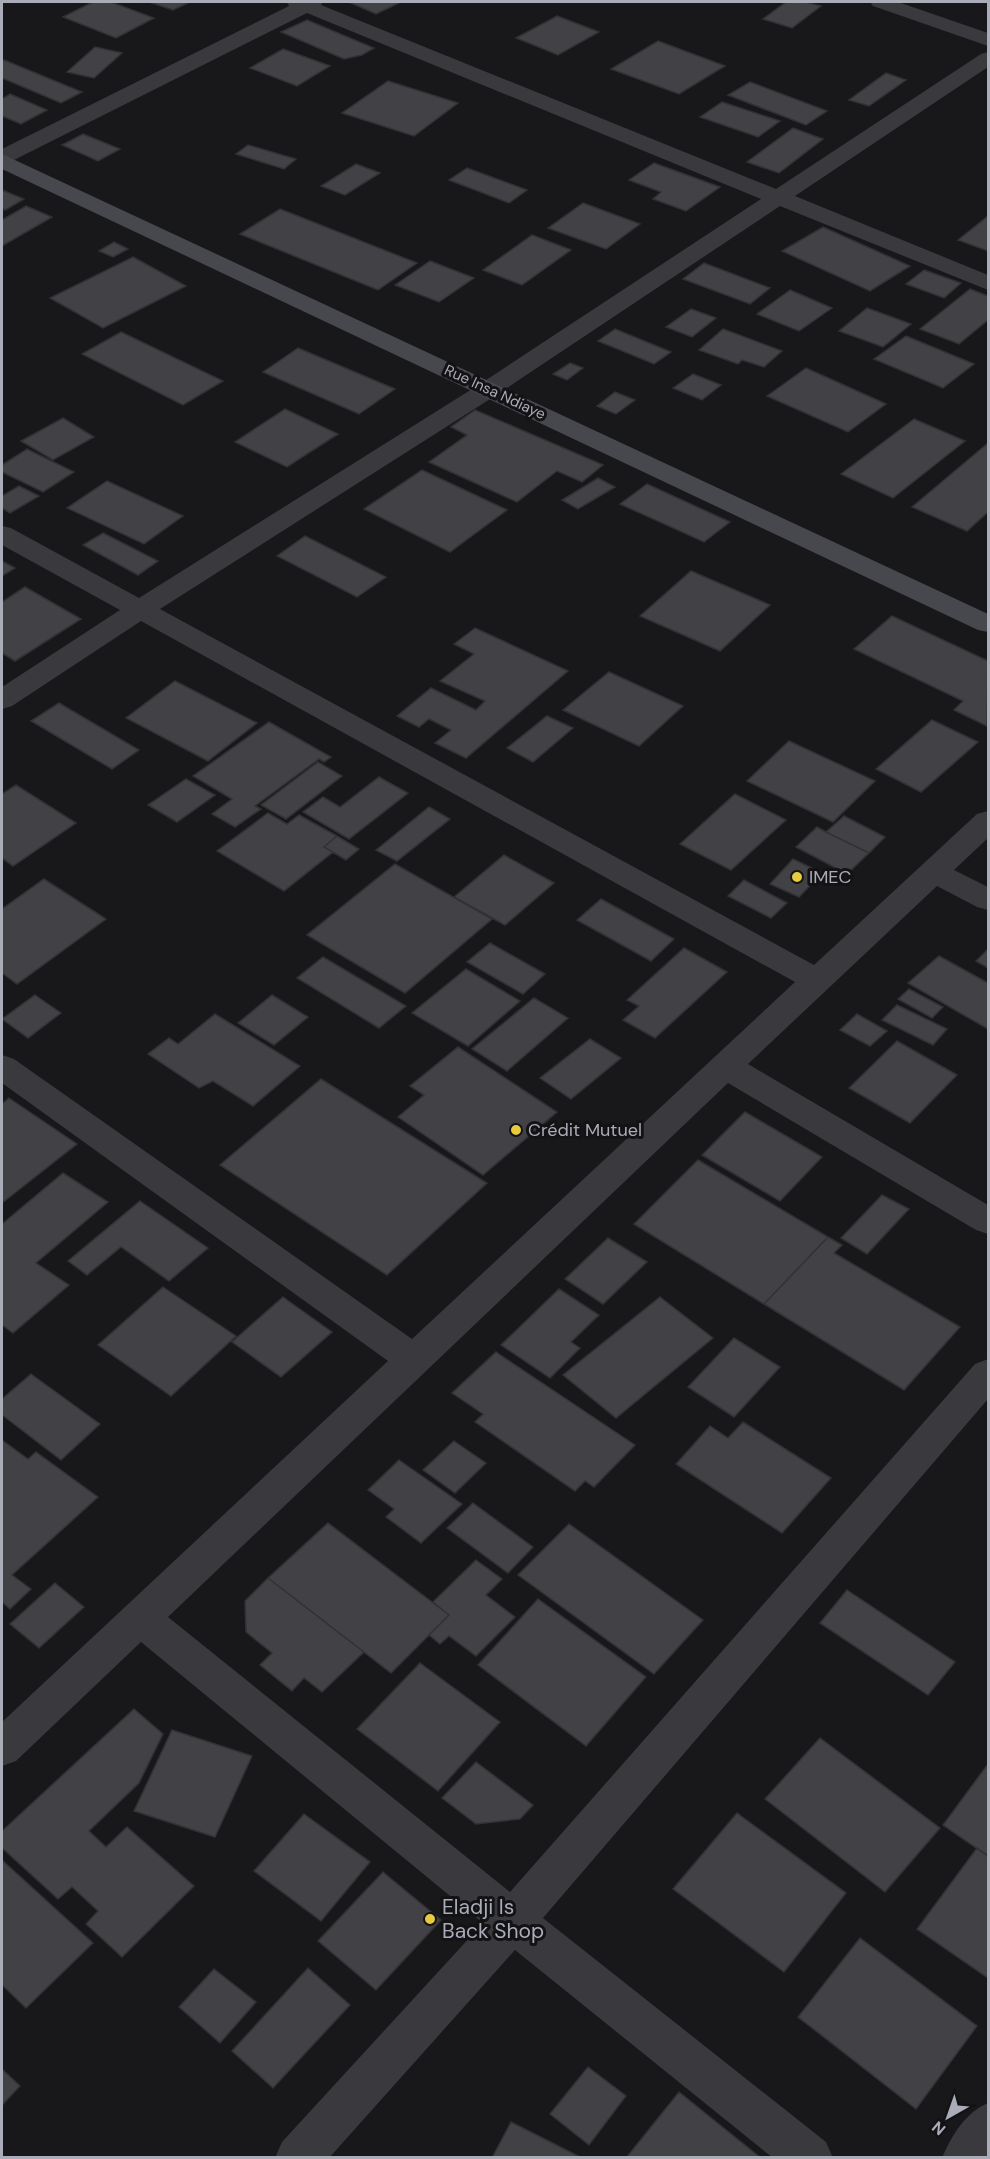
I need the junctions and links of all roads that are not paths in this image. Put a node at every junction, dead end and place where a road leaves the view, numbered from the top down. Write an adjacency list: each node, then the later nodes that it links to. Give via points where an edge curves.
1 (880, 2): 3 (street)
2 (306, 3): 5 (street); 6 (street)
3 (988, 40)
4 (988, 58): 6 (street)
5 (2, 159): 8 (main road, Rue Insa Ndiaye)
6 (778, 197): 7 (street); 8 (street)
7 (988, 283)
8 (489, 389): 10 (street); 11 (main road, Rue Insa Ndiaye)
9 (2, 534): 10 (street)
10 (141, 609): 12 (street); 16 (street)
11 (988, 624)
12 (2, 700)
13 (988, 821): 14 (street)
14 (934, 872): 15 (street); 16 (street)
15 (988, 900)
16 (818, 981): 17 (street)
17 (725, 1066): 19 (street); 20 (street)
18 (2, 1067): 20 (street)
19 (988, 1221)
20 (413, 1359): 22 (street)
21 (988, 1374): 24 (street)
22 (140, 1618): 23 (street); 24 (street)
23 (2, 1748)
24 (513, 1921): 26 (street); 27 (street)
25 (988, 2126): 28 (street)
26 (298, 2157)
27 (810, 2157)
28 (965, 2157)

